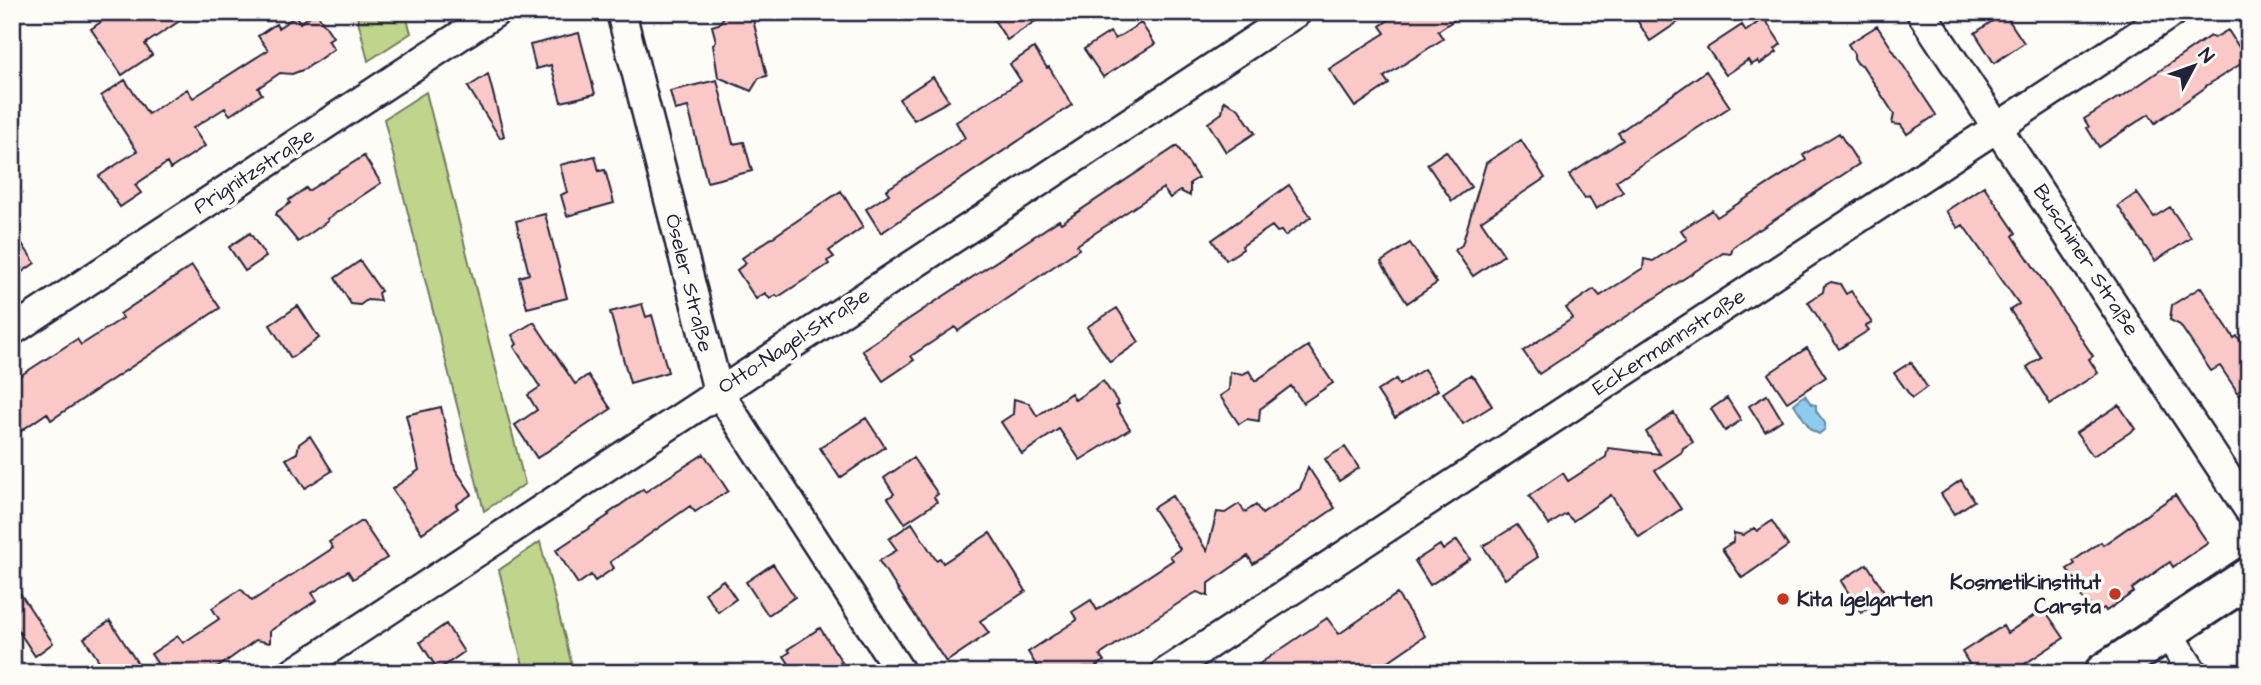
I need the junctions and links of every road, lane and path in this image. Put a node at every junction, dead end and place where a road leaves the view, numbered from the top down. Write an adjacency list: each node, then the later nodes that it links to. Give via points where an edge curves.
1 (496, 12): 7 (street, Prignitzstraße)
2 (621, 12): 8 (street, Öseler Straße)
3 (1297, 12): 8 (street, Otto-Nagel-Straße)
4 (1921, 12): 6 (street, Buschiner Straße)
5 (2173, 12): 6 (street, Eckermannstraße)
6 (1997, 127): 9 (street, Buschiner Straße); 14 (street, Eckermannstraße)
7 (12, 331)
8 (718, 391): 12 (street, Otto-Nagel-Straße); 13 (street, Öseler Straße)
9 (2249, 510)
10 (2249, 577): 11 (street)
11 (2167, 632): 15 (street); 16 (street)
12 (293, 673)
13 (901, 673)
14 (1166, 673)
15 (2104, 673)
16 (2193, 673)

